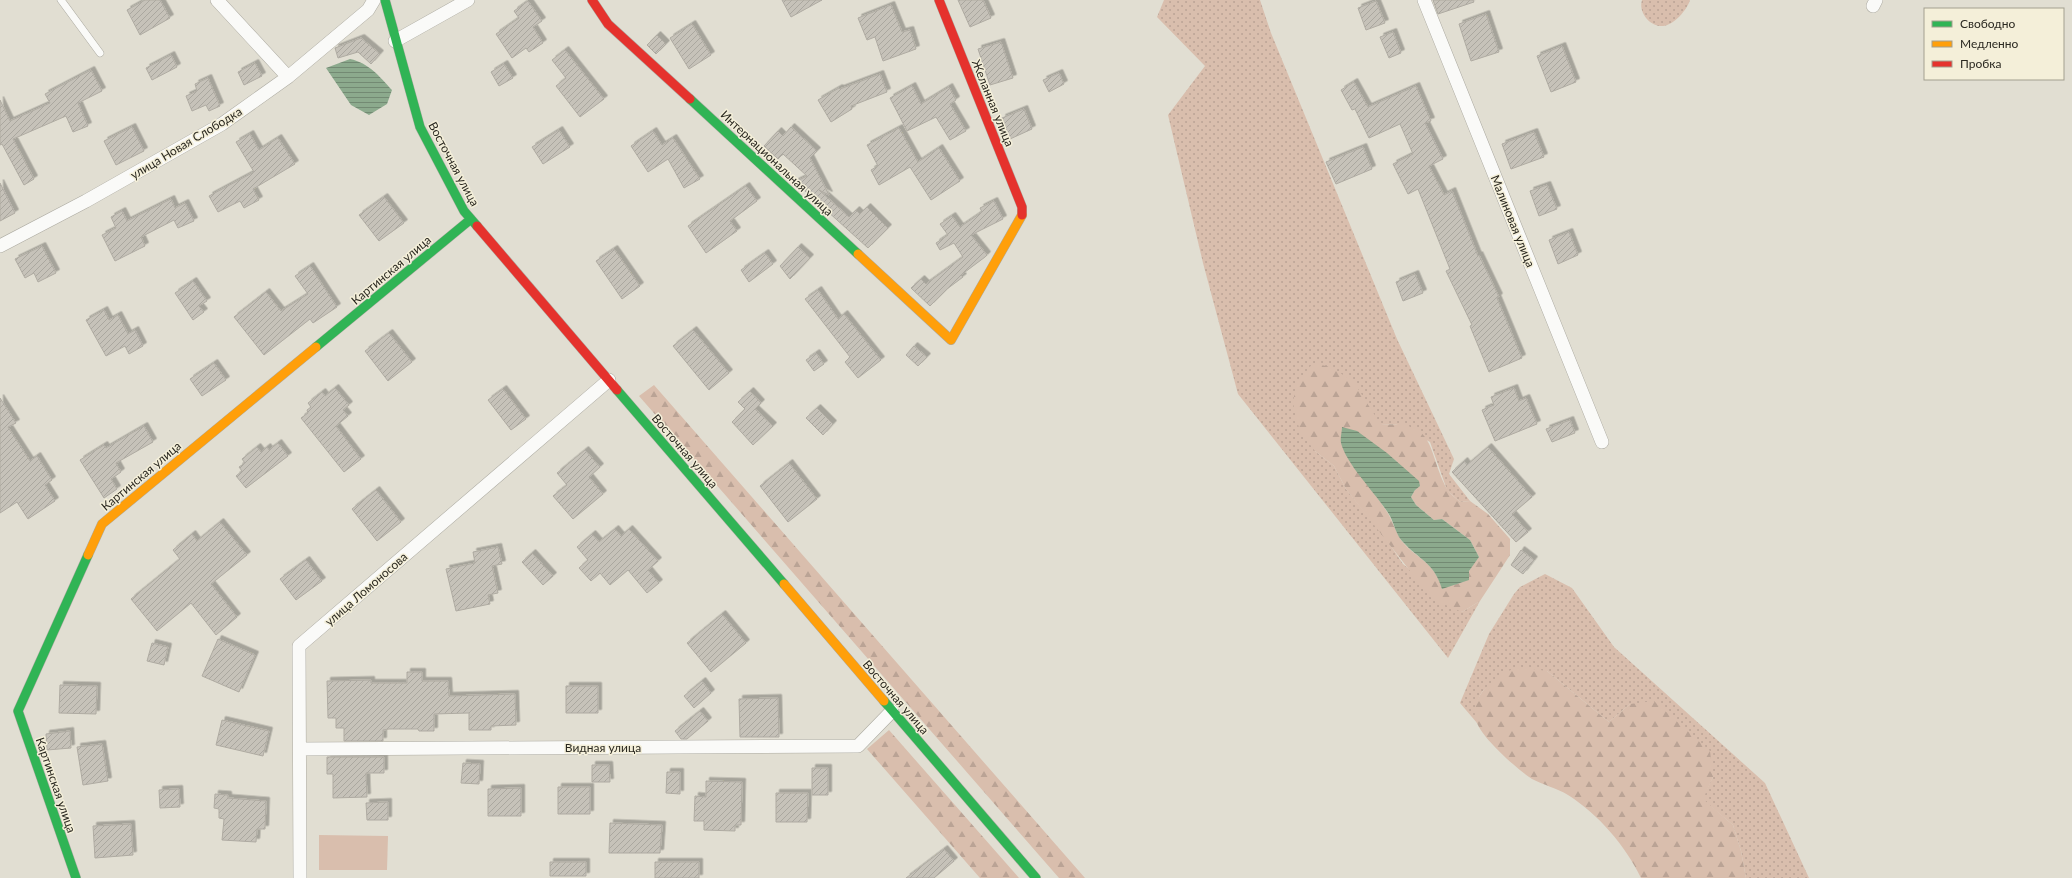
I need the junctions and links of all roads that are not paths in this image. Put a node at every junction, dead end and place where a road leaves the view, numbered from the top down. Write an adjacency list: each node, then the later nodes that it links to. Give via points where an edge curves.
1 (61, 0): 10 (lane)
2 (217, 0): 11 (street)
3 (374, 0): 11 (street, улица Новая Слободка, via 368,10)
4 (385, 0): 9 (street, Восточная улица)
5 (468, 0): 9 (street)
6 (592, 0): 12 (street, Интернациональная улица, via 608,24 951,340)
7 (939, 0): 12 (street, Желанная улица, via 1022,207)
8 (1424, 0): 16 (street, Малиновая улица)
9 (394, 41): 13 (street, Восточная улица, via 420,127 464,211)
10 (100, 53)
11 (288, 77): 14 (street, улица Новая Слободка, via 222,124)
12 (1022, 215)
13 (471, 219): 15 (street, Восточная улица); 19 (street, Картинская улица, via 102,524 18,711)
14 (0, 246)
15 (609, 380): 17 (street, Восточная улица); 18 (street, улица Ломоносова, via 300,646)
16 (1602, 442)
17 (892, 711): 18 (street, Видная улица, via 858,746); 21 (street, Восточная улица)
18 (300, 749): 20 (street, улица Ломоносова)
19 (76, 878)
20 (300, 878)
21 (1036, 878)

